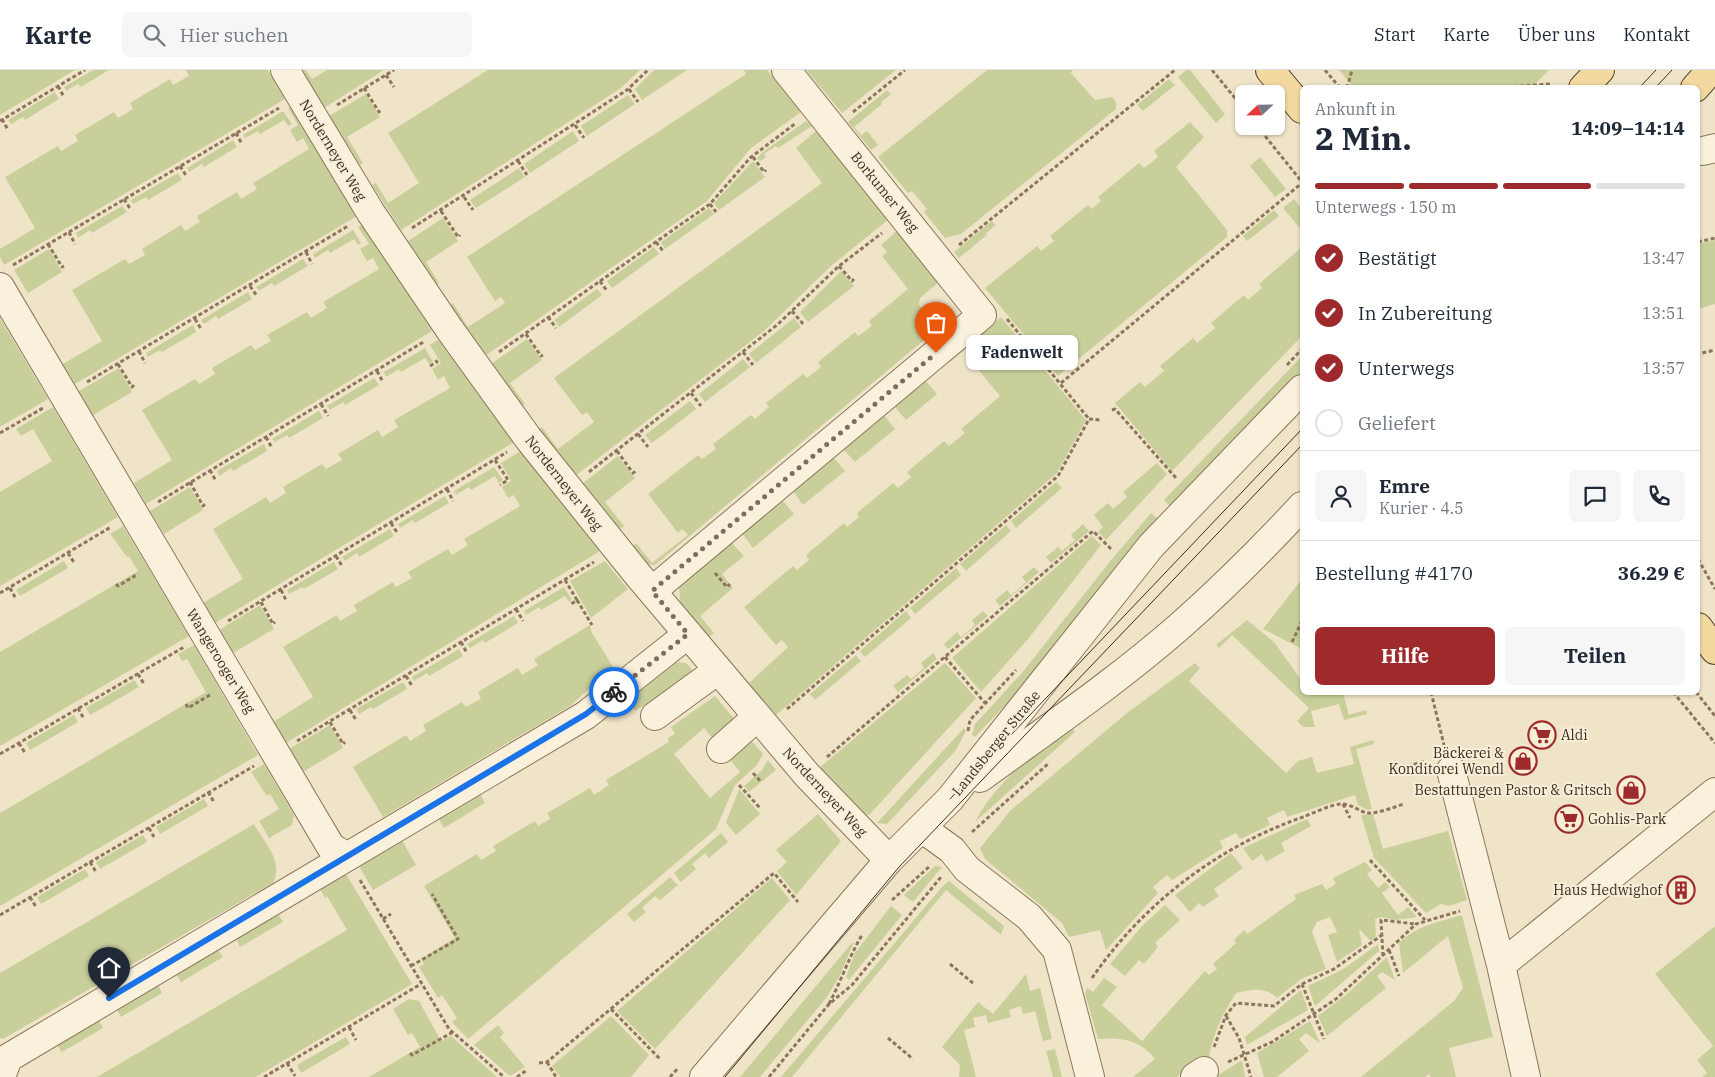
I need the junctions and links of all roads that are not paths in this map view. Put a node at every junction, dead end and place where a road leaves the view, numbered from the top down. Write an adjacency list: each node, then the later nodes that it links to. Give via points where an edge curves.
1 (285, 70): 12 (street, Norderneyer Weg, via 371,213 450,330 528,438)
2 (786, 70): 12 (street, Borkumer Weg, via 939,261 993,315)
3 (1270, 70): 8 (main road)
4 (1600, 70): 6 (main road)
5 (1711, 70): 7 (main road)
6 (1586, 85)
7 (1698, 85)
8 (1300, 107)
9 (6, 276): 24 (street, Wangerooger Weg, via 64,395 331,846)
10 (1300, 391): 22 (street, Landsberger Straße, via 1152,546)
11 (1300, 508): 22 (street, Landsberger Straße, via 1238,573 1179,627)
12 (652, 591): 14 (street, Norderneyer Weg)
13 (1700, 631): 15 (main road)
14 (688, 634): 16 (street, Norderneyer Weg); 24 (street, via 586,714)
15 (1715, 650)
16 (718, 670): 17 (street); 18 (street, Norderneyer Weg)
17 (655, 716)
18 (769, 716): 19 (street); 25 (street, Norderneyer Weg, via 807,775)
19 (721, 748)
20 (1449, 763): 26 (street)
21 (1715, 792): 26 (street)
22 (950, 800): 23 (street)
23 (923, 829): 25 (street); 29 (street, via 952,850 967,869 1029,917 1057,950)
24 (346, 856): 27 (street)
25 (889, 860): 28 (street)
26 (1502, 965): 30 (street)
27 (4, 1068)
28 (704, 1077)
29 (1090, 1077)
30 (1526, 1077)

